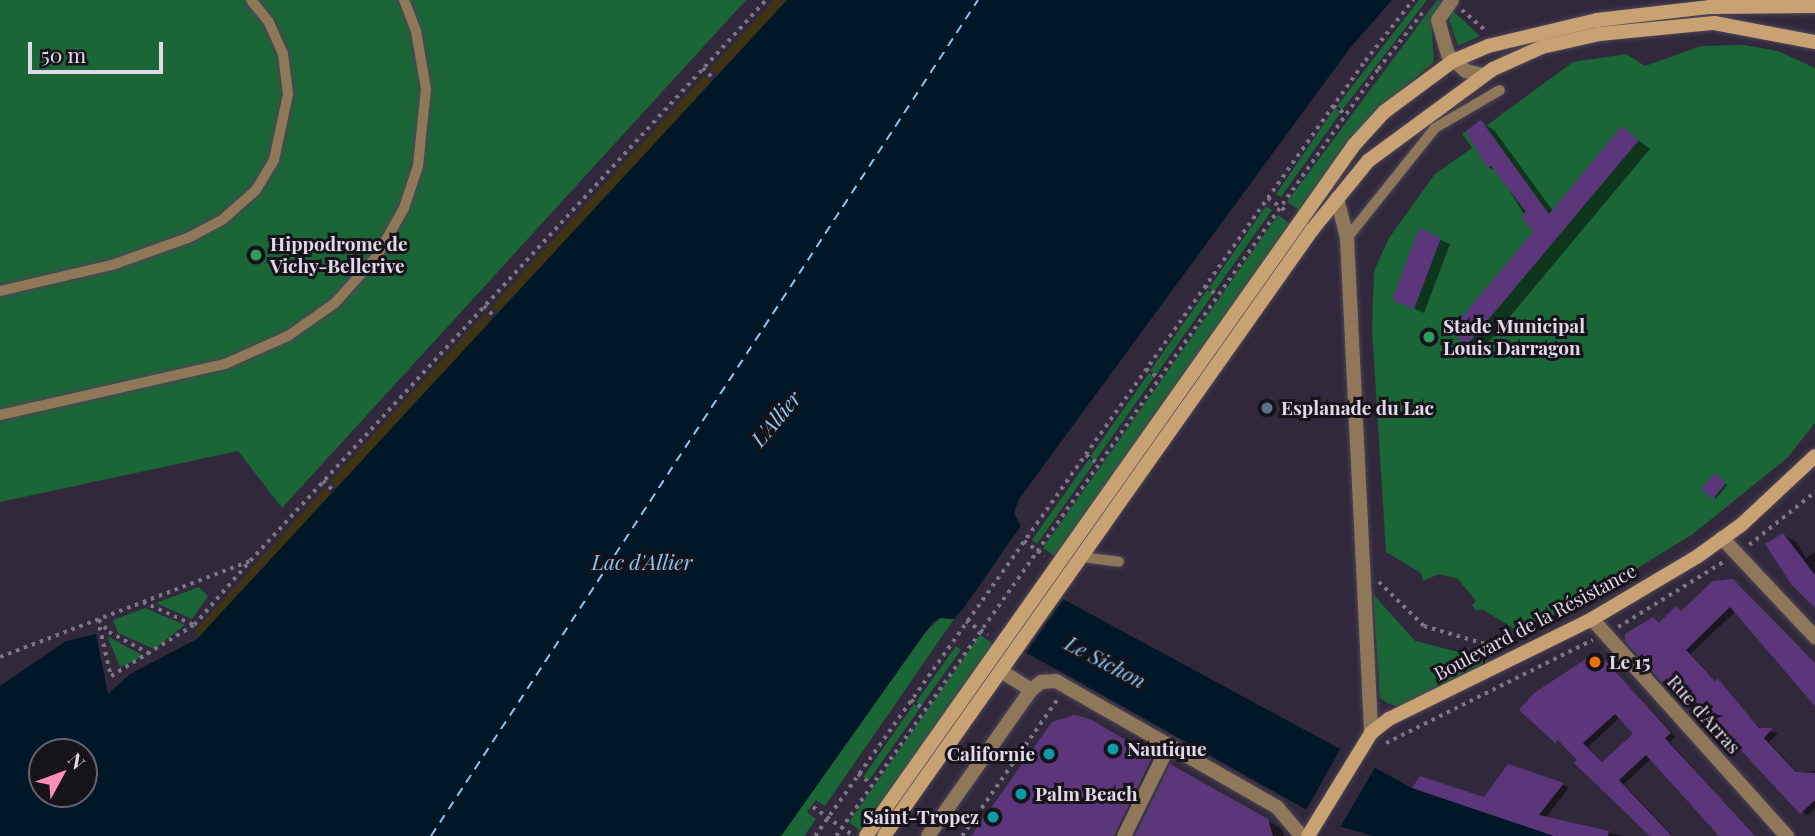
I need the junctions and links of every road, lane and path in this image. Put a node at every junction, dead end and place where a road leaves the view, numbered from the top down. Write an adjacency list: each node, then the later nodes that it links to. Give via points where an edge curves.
1 (251, 0): 19 (lane, via 268,21 283,54 288,94 274,160 256,190 222,220 188,238 112,265)
2 (404, 0): 25 (lane, via 416,31 426,89 418,166 404,208 377,256 335,303 288,336 225,364)
3 (766, 0): 10 (path)
4 (1413, 0): 14 (path)
5 (1452, 0): 9 (street, via 1438,20)
6 (1815, 5): 9 (main road, via 1710,7 1597,20 1488,46)
7 (1425, 10): 15 (path)
8 (1815, 42): 11 (main road, via 1714,23 1599,34 1542,47)
9 (1453, 61): 11 (street, via 1466,71); 36 (main road, via 1384,112 1354,145)
10 (703, 68): 12 (path); 21 (path)
11 (1484, 75): 16 (main road, via 1368,161)
12 (713, 78)
13 (1500, 90): 17 (lane, via 1435,128)
14 (1333, 106): 15 (path); 18 (path)
15 (1346, 114): 20 (path)
16 (1337, 198): 17 (street); 32 (main road)
17 (1347, 238): 35 (street)
18 (1205, 286): 20 (path); 23 (path)
19 (0, 291)
20 (1218, 296): 24 (path)
21 (484, 306): 22 (path); 29 (path)
22 (494, 316)
23 (1146, 369): 24 (path); 26 (path)
24 (1159, 378): 28 (path)
25 (0, 415)
26 (1086, 454): 28 (path); 49 (path)
27 (1813, 461): 31 (main road, Boulevard de la Résistance)
28 (1099, 464): 50 (path)
29 (323, 481): 30 (path); 33 (path)
30 (333, 490)
31 (1722, 538): 39 (main road, Boulevard de la Résistance); 41 (street)
32 (1082, 557): 34 (lane); 36 (main road)
33 (250, 561): 37 (path); 40 (path)
34 (1119, 562)
35 (1364, 564): 44 (path, via 1394,602 1424,626 1452,637 1489,641); 51 (street)
36 (1064, 569): 45 (main road); 61 (main road, via 1002,643)
37 (143, 602): 38 (path); 40 (path)
38 (98, 619): 42 (path, via 110,632); 42 (path, via 111,676); 43 (path)
39 (1592, 619): 44 (main road, Boulevard de la Résistance); 68 (street, Rue d'Arras)
40 (194, 625): 42 (path)
41 (1815, 637)
42 (152, 655)
43 (0, 657)
44 (1515, 657): 46 (path); 51 (main road, Boulevard de la Résistance, via 1389,719)
45 (1001, 671): 47 (street); 62 (main road)
46 (1523, 674)
47 (1031, 690): 52 (street, via 1041,682 1056,681); 63 (street)
48 (1062, 695): 64 (path)
49 (911, 700): 50 (path); 53 (path)
50 (924, 709): 54 (path)
51 (1371, 733): 67 (main road, Boulevard de la Résistance)
52 (1169, 746): 65 (street); 66 (street, via 1277,807)
53 (858, 774): 54 (path); 56 (path)
54 (872, 784): 57 (path)
55 (813, 807): 56 (path)
56 (828, 818): 57 (path); 58 (path)
57 (842, 828): 59 (path); 60 (path)
58 (815, 836)
59 (836, 836)
60 (854, 836)
61 (866, 836)
62 (884, 836)
63 (928, 836)
64 (962, 836)
65 (1124, 836)
66 (1301, 836)
67 (1308, 836)
68 (1787, 836)

